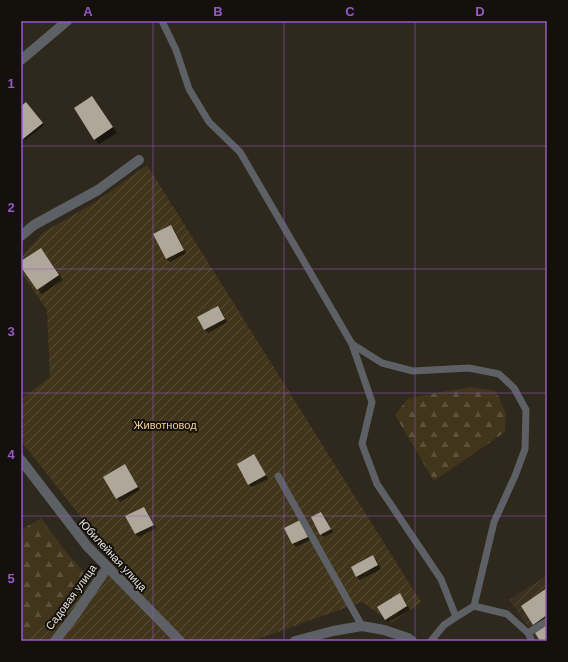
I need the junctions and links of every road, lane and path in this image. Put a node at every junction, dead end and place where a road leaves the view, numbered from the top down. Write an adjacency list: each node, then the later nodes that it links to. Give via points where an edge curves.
1 (67, 21): 3 (street)
2 (162, 21): 6 (lane, via 176,50 189,89 208,122 240,152)
3 (21, 60)
4 (139, 160): 5 (street, via 98,190 34,225)
5 (21, 236)
6 (352, 344): 10 (lane, via 382,363 413,371 470,368 499,374 514,388 526,410 525,449 494,522); 11 (lane, via 372,402 362,444 374,478 441,579)
7 (21, 460): 9 (street, Юбилейная улица)
8 (278, 476): 13 (lane)
9 (107, 568): 15 (street, Садовая улица); 16 (street, Юбилейная улица)
10 (474, 606): 11 (lane); 14 (lane, via 507,614)
11 (456, 617): 19 (lane, via 444,625)
12 (547, 620): 14 (lane)
13 (362, 626): 17 (street); 18 (street, via 384,630)
14 (528, 633): 20 (lane)
15 (55, 641)
16 (180, 641)
17 (295, 641)
18 (412, 641)
19 (432, 641)
20 (532, 641)

